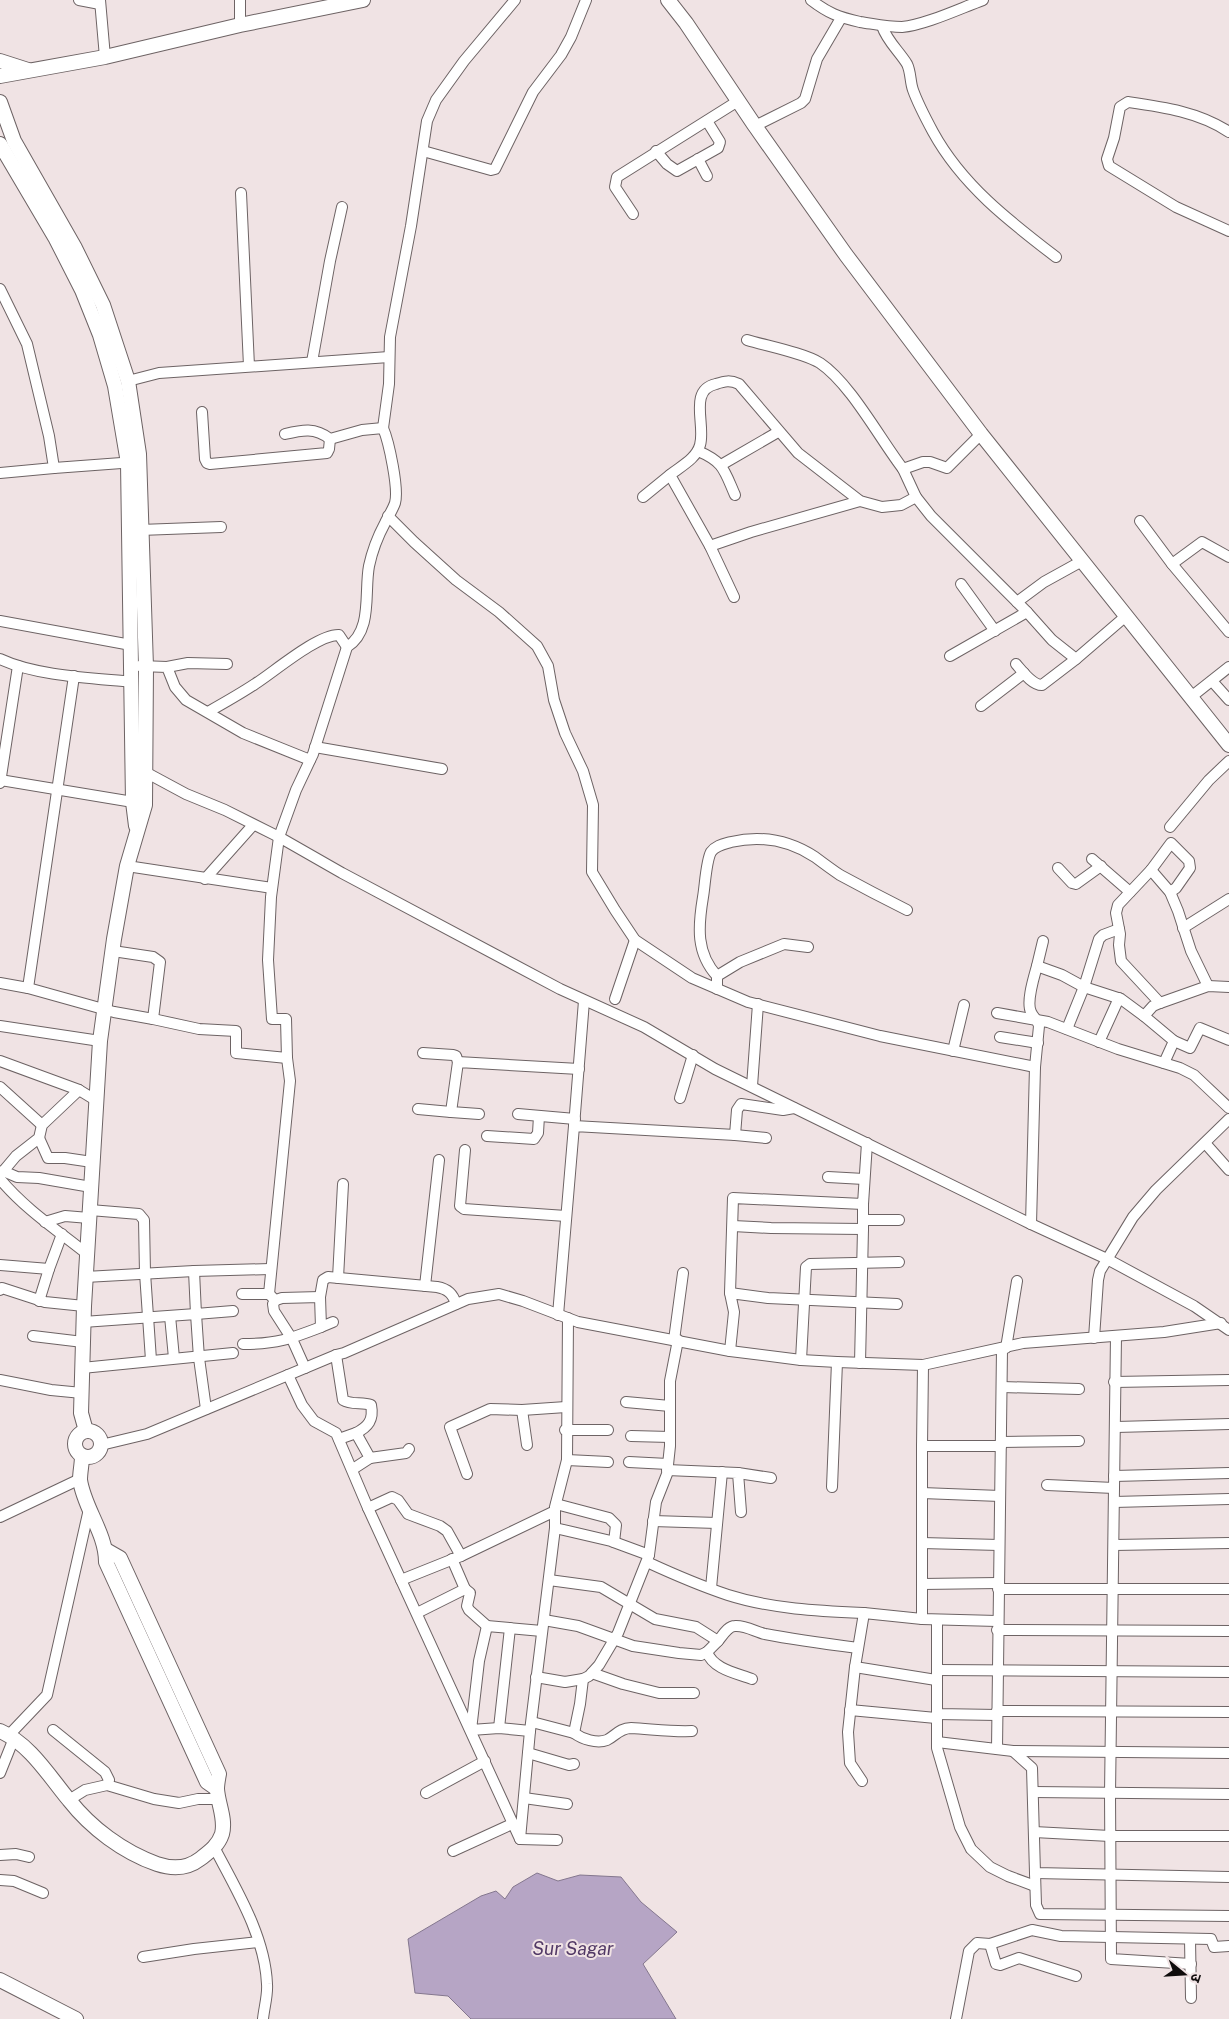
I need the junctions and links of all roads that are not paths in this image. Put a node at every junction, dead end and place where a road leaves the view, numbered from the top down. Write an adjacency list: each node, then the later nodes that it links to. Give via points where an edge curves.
1 (79, 0): 9 (street)
2 (240, 0): 12 (street)
3 (363, 0): 12 (street)
4 (515, 0): 24 (street, via 436,100 427,121)
5 (586, 0): 24 (street, via 571,37 525,105 495,169)
6 (668, 0): 18 (street)
7 (811, 0): 11 (street, via 826,12)
8 (983, 0): 10 (street)
9 (100, 2): 14 (street)
10 (954, 5): 13 (street, via 919,23 903,27)
11 (841, 18): 13 (street); 21 (street, via 817,59 805,99)
12 (240, 25): 14 (street)
13 (882, 26): 32 (street, via 886,37 908,66 914,92 949,157 990,204)
14 (106, 57): 16 (street)
15 (0, 61): 16 (street)
16 (31, 72): 17 (street)
17 (0, 76)
18 (738, 101): 20 (street); 21 (street)
19 (0, 102): 38 (street, via 14,141 75,248 103,305)
20 (707, 121): 25 (street); 26 (street, via 720,142 718,148)
21 (755, 126): 43 (street, via 846,255)
22 (1229, 132): 31 (street, via 1200,116 1128,102 1120,107 1107,159 1109,166 1176,207)
23 (0, 144): 46 (street, via 82,290 100,335)
24 (423, 151): 35 (street)
25 (656, 151): 26 (street, via 677,170); 30 (street, via 615,181 615,187)
26 (698, 159): 27 (street)
27 (707, 176)
28 (241, 193): 37 (street)
29 (342, 207): 36 (street)
30 (633, 214)
31 (1229, 231)
32 (1056, 257)
33 (0, 289): 48 (street, via 27,344)
34 (747, 340): 49 (street, via 813,359 826,367 842,384)
35 (389, 357): 36 (street); 40 (street)
36 (312, 362): 37 (street)
37 (249, 366): 38 (street, via 159,373)
38 (128, 381): 46 (street)
39 (202, 412): 44 (street, via 205,459 210,464 327,453)
40 (383, 428): 44 (street); 56 (street, via 393,465 395,502)
41 (778, 432): 45 (street, via 743,388 727,381 708,386 701,394); 47 (street); 55 (street, via 798,453)
42 (285, 434): 44 (street, via 312,430)
43 (981, 434): 49 (street, via 947,468 923,462); 62 (street)
44 (330, 439)
45 (698, 450): 47 (street); 51 (street)
46 (134, 462): 48 (street); 59 (street); 72 (street)
47 (721, 465): 52 (street)
48 (54, 468): 50 (street)
49 (903, 469): 54 (street)
50 (0, 473)
51 (670, 474): 53 (street); 60 (street)
52 (735, 495)
53 (643, 497)
54 (916, 497): 55 (street, via 901,505 882,507); 66 (street)
55 (860, 500): 60 (street)
56 (388, 516): 73 (street, via 369,566 362,631 358,640); 118 (street, via 456,580 537,646 548,666 554,700 593,806 592,872)
57 (1140, 521): 63 (street)
58 (221, 527): 59 (street)
59 (140, 530): 81 (street)
60 (710, 546): 65 (street)
61 (1229, 557): 63 (street, via 1202,542)
62 (1082, 561): 66 (street, via 1044,582); 68 (street)
63 (1172, 564): 71 (street)
64 (961, 584): 70 (street)
65 (734, 598)
66 (1017, 602): 67 (street)
67 (1027, 612): 70 (street); 76 (street, via 1052,640)
68 (1126, 616): 76 (street); 88 (street)
69 (0, 621): 72 (street)
70 (995, 630): 74 (street)
71 (1229, 632)
72 (131, 645): 77 (street)
73 (348, 647): 91 (street, via 339,634 327,637); 93 (street)
74 (950, 656)
75 (0, 659): 80 (street)
76 (1076, 660): 84 (street, via 1042,685)
77 (132, 664): 81 (street); 87 (street)
78 (226, 664): 82 (street, via 188,662)
79 (1016, 664): 84 (street)
80 (18, 666): 85 (street); 98 (street)
81 (146, 667): 82 (street); 97 (street)
82 (167, 667): 91 (street, via 175,687 186,700)
83 (1229, 667): 86 (street)
84 (1024, 673): 90 (street)
85 (74, 676): 87 (street); 99 (street)
86 (1212, 681): 88 (street); 89 (street)
87 (132, 682): 100 (street)
88 (1191, 697): 92 (street)
89 (1229, 700)
90 (981, 706)
91 (208, 712): 94 (street, via 243,733)
92 (1229, 745)
93 (315, 747): 94 (street); 96 (street)
94 (310, 760): 104 (street)
95 (1229, 761): 102 (street)
96 (442, 769)
97 (147, 773): 101 (street); 103 (street, via 145,805)
98 (0, 781): 99 (street)
99 (56, 790): 100 (street); 128 (street)
100 (133, 802): 103 (street)
101 (252, 825): 104 (street); 110 (street)
102 (1170, 827)
103 (137, 832): 106 (street)
104 (279, 837): 111 (street); 132 (street)
105 (1092, 859): 107 (street)
106 (127, 866): 110 (street); 121 (street)
107 (1101, 866): 108 (street, via 1076,884); 112 (street)
108 (1058, 868)
109 (1151, 870): 112 (street); 113 (street); 113 (street, via 1171,843 1189,861 1190,868)
110 (205, 879): 111 (street)
111 (272, 888): 152 (street, via 268,960 272,1019 286,1019)
112 (1130, 892): 117 (street, via 1116,909)
113 (1170, 892): 116 (street)
114 (1229, 899): 116 (street)
115 (907, 910): 123 (street, via 839,874 797,846 758,838 720,845 711,852 700,929 701,947 708,965)
116 (1183, 928): 125 (street, via 1190,951)
117 (1119, 929): 126 (street, via 1099,939); 133 (street, via 1120,961)
118 (636, 940): 129 (street, via 692,978); 131 (street)
119 (1044, 941): 122 (street)
120 (808, 948): 123 (street, via 784,944 740,962)
121 (113, 951): 136 (street); 139 (street, via 153,957 160,962)
122 (1037, 966): 126 (street); 140 (street, via 1029,1002 1030,1011)
123 (718, 976): 129 (street)
124 (0, 983): 128 (street)
125 (1208, 986): 127 (street); 133 (street)
126 (1084, 987): 130 (street); 142 (street)
127 (1229, 987)
128 (28, 988): 136 (street)
129 (717, 989): 134 (street)
130 (1119, 998): 138 (street); 147 (street)
131 (615, 999)
132 (584, 1001): 151 (street, via 644,1027); 156 (street)
133 (1160, 1003): 138 (street)
134 (758, 1004): 149 (street, via 880,1036); 158 (street)
135 (964, 1005): 149 (street)
136 (105, 1009): 139 (street); 146 (street)
137 (997, 1013): 140 (street)
138 (1144, 1016): 145 (street)
139 (153, 1019): 152 (street, via 198,1029 236,1031 236,1053)
140 (1037, 1019): 142 (street); 148 (street, via 1040,1026)
141 (0, 1026): 146 (street)
142 (1067, 1029): 147 (street)
143 (1000, 1037): 148 (street)
144 (1229, 1040): 145 (street, via 1200,1028 1190,1048)
145 (1174, 1041): 154 (street)
146 (100, 1042): 162 (street)
147 (1099, 1042): 154 (street)
148 (1038, 1043): 157 (street)
149 (953, 1051): 157 (street)
150 (423, 1053): 153 (street, via 453,1055)
151 (694, 1055): 158 (street); 161 (street)
152 (287, 1058): 203 (street, via 290,1081)
153 (458, 1062): 156 (street); 166 (street)
154 (1164, 1063): 164 (street, via 1194,1075)
155 (2, 1065): 160 (street)
156 (579, 1068): 171 (street)
157 (1035, 1068): 194 (street)
158 (752, 1086): 163 (street)
159 (0, 1088): 172 (street)
160 (79, 1090): 162 (street); 172 (street)
161 (680, 1098)
162 (97, 1101): 181 (street)
163 (795, 1108): 173 (street, via 783,1110 741,1104 737,1110); 177 (street)
164 (1229, 1108)
165 (418, 1109): 166 (street)
166 (451, 1112): 167 (street)
167 (479, 1114)
168 (518, 1114): 169 (street)
169 (539, 1116): 171 (street); 174 (street, via 538,1133 534,1139)
170 (1229, 1119): 178 (street)
171 (574, 1123): 173 (street); 190 (street)
172 (42, 1125): 175 (street)
173 (734, 1135): 176 (street)
174 (487, 1136)
175 (39, 1138): 181 (street, via 48,1158); 183 (street, via 16,1156)
176 (766, 1138)
177 (867, 1143): 185 (street); 194 (street)
178 (1205, 1143): 182 (street); 198 (street, via 1133,1217)
179 (465, 1150): 190 (street, via 460,1206 464,1209)
180 (439, 1160): 210 (street)
181 (92, 1162): 187 (street)
182 (1229, 1170)
183 (1, 1175): 187 (street); 192 (street, via 10,1191)
184 (828, 1177): 185 (street)
185 (864, 1179): 188 (street)
186 (343, 1184): 208 (street)
187 (91, 1187): 189 (street)
188 (863, 1204): 193 (street); 195 (street, via 733,1198)
189 (89, 1214): 192 (street); 197 (street); 205 (street, via 143,1216)
190 (566, 1216): 225 (street)
191 (899, 1220): 193 (street)
192 (45, 1222): 196 (street)
193 (864, 1224): 195 (street, via 771,1228); 200 (street)
194 (1031, 1224): 198 (street)
195 (733, 1226): 212 (street)
196 (62, 1234): 197 (street); 202 (street)
197 (87, 1254): 207 (street)
198 (1107, 1259): 229 (street); 234 (street, via 1098,1280)
199 (899, 1262): 200 (street)
200 (863, 1263): 216 (street, via 810,1264 806,1267); 218 (street)
201 (0, 1265): 202 (street)
202 (49, 1269): 217 (street)
203 (270, 1269): 204 (street); 214 (street)
204 (194, 1271): 205 (street); 223 (street)
205 (145, 1273): 207 (street); 226 (street)
206 (683, 1273): 236 (street)
207 (85, 1277): 221 (street)
208 (338, 1278): 210 (street); 215 (street, via 324,1278)
209 (1017, 1280): 239 (street)
210 (426, 1286): 219 (street, via 445,1288 453,1295)
211 (0, 1290): 217 (street)
212 (730, 1293): 216 (street); 240 (street, via 734,1312)
213 (242, 1294): 214 (street)
214 (272, 1297): 215 (street); 235 (street, via 274,1311)
215 (320, 1298): 230 (street)
216 (805, 1299): 218 (street); 246 (street)
217 (39, 1301): 221 (street)
218 (862, 1302): 220 (street); 248 (street)
219 (456, 1304): 225 (street, via 499,1294); 242 (street)
220 (898, 1304)
221 (84, 1306): 227 (street)
222 (232, 1311): 223 (street)
223 (196, 1314): 224 (street); 244 (street)
224 (170, 1316): 226 (street); 243 (street)
225 (563, 1317): 236 (street); 261 (street)
226 (149, 1318): 227 (street); 245 (street)
227 (83, 1322): 237 (street)
228 (334, 1322): 230 (street)
229 (1225, 1322): 231 (street); 233 (street)
230 (321, 1327): 235 (street)
231 (1229, 1330)
232 (33, 1336): 237 (street)
233 (1116, 1336): 234 (street); 255 (street)
234 (1094, 1338): 239 (street, via 1023,1343)
235 (292, 1339): 238 (street, via 269,1344); 251 (street)
236 (676, 1340): 240 (street); 260 (street)
237 (83, 1342): 250 (street)
238 (243, 1344)
239 (1004, 1348): 249 (street); 256 (street)
240 (730, 1351): 246 (street)
241 (233, 1353): 244 (street)
242 (336, 1355): 251 (street); 269 (street, via 343,1400 371,1405 371,1422)
243 (174, 1358): 244 (street); 245 (street)
244 (199, 1358): 262 (street)
245 (151, 1360): 250 (street)
246 (802, 1360): 247 (street)
247 (836, 1362): 248 (street); 294 (street)
248 (860, 1363): 249 (street)
249 (923, 1365): 277 (street)
250 (82, 1368): 258 (street)
251 (305, 1368): 252 (street)
252 (288, 1375): 262 (street); 272 (street, via 302,1405 314,1421 336,1433)
253 (0, 1380): 258 (street)
254 (1229, 1380): 255 (street)
255 (1114, 1382): 265 (street)
256 (1002, 1387): 257 (street); 274 (street)
257 (1079, 1389)
258 (82, 1393): 268 (street, via 81,1413)
259 (626, 1402): 260 (street)
260 (670, 1406): 271 (street)
261 (566, 1407): 263 (street); 266 (street)
262 (206, 1409): 275 (street, via 147,1434)
263 (522, 1410): 276 (street); 288 (street, via 490,1409 450,1427)
264 (1229, 1424): 265 (street)
265 (1116, 1427): 290 (street)
266 (566, 1430): 267 (street); 281 (street)
267 (608, 1430)
268 (86, 1431): 275 (street, via 98,1436); 279 (street, via 78,1436 75,1444)
269 (356, 1434): 272 (street); 280 (street)
270 (630, 1436): 271 (street)
271 (670, 1437): 284 (street)
272 (339, 1439): 285 (street)
273 (1079, 1441): 274 (street)
274 (1001, 1444): 277 (street); 297 (street)
275 (101, 1445): 279 (street, via 96,1455)
276 (527, 1445)
277 (922, 1446): 296 (street)
278 (409, 1449): 280 (street, via 406,1453)
279 (82, 1456): 292 (street)
280 (370, 1458): 285 (street)
281 (567, 1460): 282 (street); 302 (street)
282 (608, 1462)
283 (629, 1462): 284 (street)
284 (668, 1467): 286 (street); 305 (street, via 656,1502)
285 (353, 1469): 301 (street)
286 (722, 1472): 287 (street); 306 (street)
287 (738, 1473): 291 (street); 303 (street)
288 (467, 1474)
289 (1229, 1474): 290 (street)
290 (1114, 1476): 295 (street)
291 (771, 1478)
292 (80, 1479): 300 (street); 304 (street)
293 (1047, 1485): 295 (street)
294 (832, 1487)
295 (1114, 1488): 299 (street)
296 (922, 1493): 297 (street); 309 (street)
297 (1000, 1496): 311 (street)
298 (1229, 1499): 299 (street)
299 (1114, 1502): 312 (street)
300 (89, 1508): 359 (street, via 47,1695); 372 (street, via 106,1550 106,1562 207,1782)
301 (368, 1508): 313 (street, via 396,1498 408,1514 447,1531); 315 (street)
302 (556, 1508): 307 (street); 308 (street, via 609,1518 616,1525); 313 (street)
303 (741, 1512)
304 (0, 1516)
305 (654, 1521): 306 (street); 314 (street)
306 (718, 1523): 319 (street)
307 (555, 1528): 308 (street); 316 (street)
308 (614, 1542): 314 (street)
309 (922, 1543): 311 (street); 317 (street)
310 (1229, 1543): 312 (street)
311 (999, 1545): 318 (street)
312 (1114, 1545): 320 (street)
313 (456, 1557): 315 (street); 321 (street)
314 (648, 1559): 319 (street); 323 (street)
315 (401, 1580): 324 (street)
316 (549, 1580): 323 (street, via 602,1587); 330 (street)
317 (922, 1584): 318 (street); 326 (street)
318 (998, 1586): 320 (street); 328 (street)
319 (711, 1588): 325 (street, via 757,1602 792,1608)
320 (1113, 1588): 322 (street); 332 (street)
321 (465, 1589): 324 (street); 329 (street, via 470,1593 469,1610)
322 (1229, 1589)
323 (630, 1604): 334 (street); 335 (street, via 655,1619 696,1627)
324 (417, 1613): 356 (street)
325 (864, 1613): 326 (street); 336 (street)
326 (922, 1619): 327 (street)
327 (937, 1620): 328 (street); 343 (street)
328 (997, 1625): 332 (street); 339 (street)
329 (488, 1626): 331 (street); 356 (street, via 479,1661)
330 (543, 1626): 331 (street); 334 (street, via 578,1626); 344 (street)
331 (510, 1628): 354 (street)
332 (1113, 1629): 333 (street); 340 (street)
333 (1229, 1631)
334 (613, 1640): 337 (street, via 679,1653); 342 (street)
335 (718, 1641): 336 (street, via 728,1629 739,1626 802,1641); 337 (street)
336 (858, 1648): 338 (street)
337 (707, 1652): 346 (street, via 720,1667)
338 (855, 1667): 343 (street); 348 (street)
339 (997, 1670): 340 (street); 343 (street); 351 (street)
340 (1112, 1671): 341 (street); 349 (street)
341 (1229, 1672)
342 (592, 1673): 345 (street); 347 (street, via 659,1693)
343 (937, 1675): 352 (street)
344 (536, 1677): 345 (street, via 566,1682); 353 (street)
345 (583, 1679): 358 (street)
346 (752, 1679)
347 (694, 1692)
348 (850, 1710): 352 (street); 369 (street, via 850,1763)
349 (1112, 1712): 350 (street); 351 (street); 363 (street)
350 (1229, 1712)
351 (997, 1713): 352 (street); 361 (street)
352 (936, 1716): 360 (street)
353 (531, 1727): 354 (street); 358 (street); 364 (street)
354 (499, 1728): 356 (street)
355 (53, 1730): 370 (street, via 105,1772 109,1780)
356 (471, 1730): 366 (street)
357 (692, 1731): 358 (street, via 629,1728 599,1741 582,1739)
358 (574, 1733)
359 (8, 1735): 368 (street); 377 (street, via 51,1775)
360 (937, 1742): 361 (street); 393 (street, via 960,1827 971,1849 990,1867)
361 (997, 1749): 362 (street)
362 (1013, 1751): 363 (street); 371 (street, via 1032,1768)
363 (1111, 1752): 365 (street); 374 (street)
364 (528, 1753): 367 (street); 376 (street)
365 (1229, 1753)
366 (484, 1761): 373 (street); 379 (street)
367 (574, 1764)
368 (0, 1773)
369 (862, 1781)
370 (107, 1785): 372 (street, via 179,1803); 377 (street, via 85,1790)
371 (1033, 1792): 374 (street); 380 (street)
372 (218, 1794): 385 (street, via 223,1831)
373 (426, 1794)
374 (1110, 1794): 375 (street); 381 (street)
375 (1229, 1794)
376 (524, 1798): 378 (street); 383 (street)
377 (69, 1800): 385 (street, via 106,1837 148,1861 180,1868 192,1865)
378 (567, 1804)
379 (512, 1824): 383 (street); 386 (street)
380 (1034, 1832): 381 (street); 389 (street)
381 (1110, 1836): 382 (street); 390 (street)
382 (1229, 1836)
383 (520, 1839): 384 (street)
384 (557, 1840)
385 (214, 1847): 399 (street)
386 (453, 1851)
387 (0, 1855): 388 (street)
388 (30, 1857)
389 (1035, 1873): 390 (street); 393 (street)
390 (1111, 1876): 391 (street); 395 (street)
391 (1229, 1877)
392 (0, 1880): 394 (street, via 14,1881)
393 (1035, 1886): 395 (street, via 1040,1914)
394 (43, 1894)
395 (1111, 1915): 396 (street); 397 (street)
396 (1229, 1916)
397 (1110, 1938): 398 (street); 400 (street, via 1061,1936 1032,1930); 403 (street, via 1111,1959)
398 (1190, 1939): 401 (street, via 1211,1939 1214,1947); 403 (street)
399 (258, 1942): 402 (street); 408 (street, via 268,1986)
400 (990, 1944): 404 (street, via 996,1964 1019,1958); 409 (street, via 973,1944 969,1951)
401 (1229, 1946)
402 (143, 1957)
403 (1191, 1964): 406 (street)
404 (1076, 1976)
405 (0, 1980): 407 (street)
406 (1191, 1998)
407 (76, 2019)
408 (262, 2019)
409 (956, 2019)

